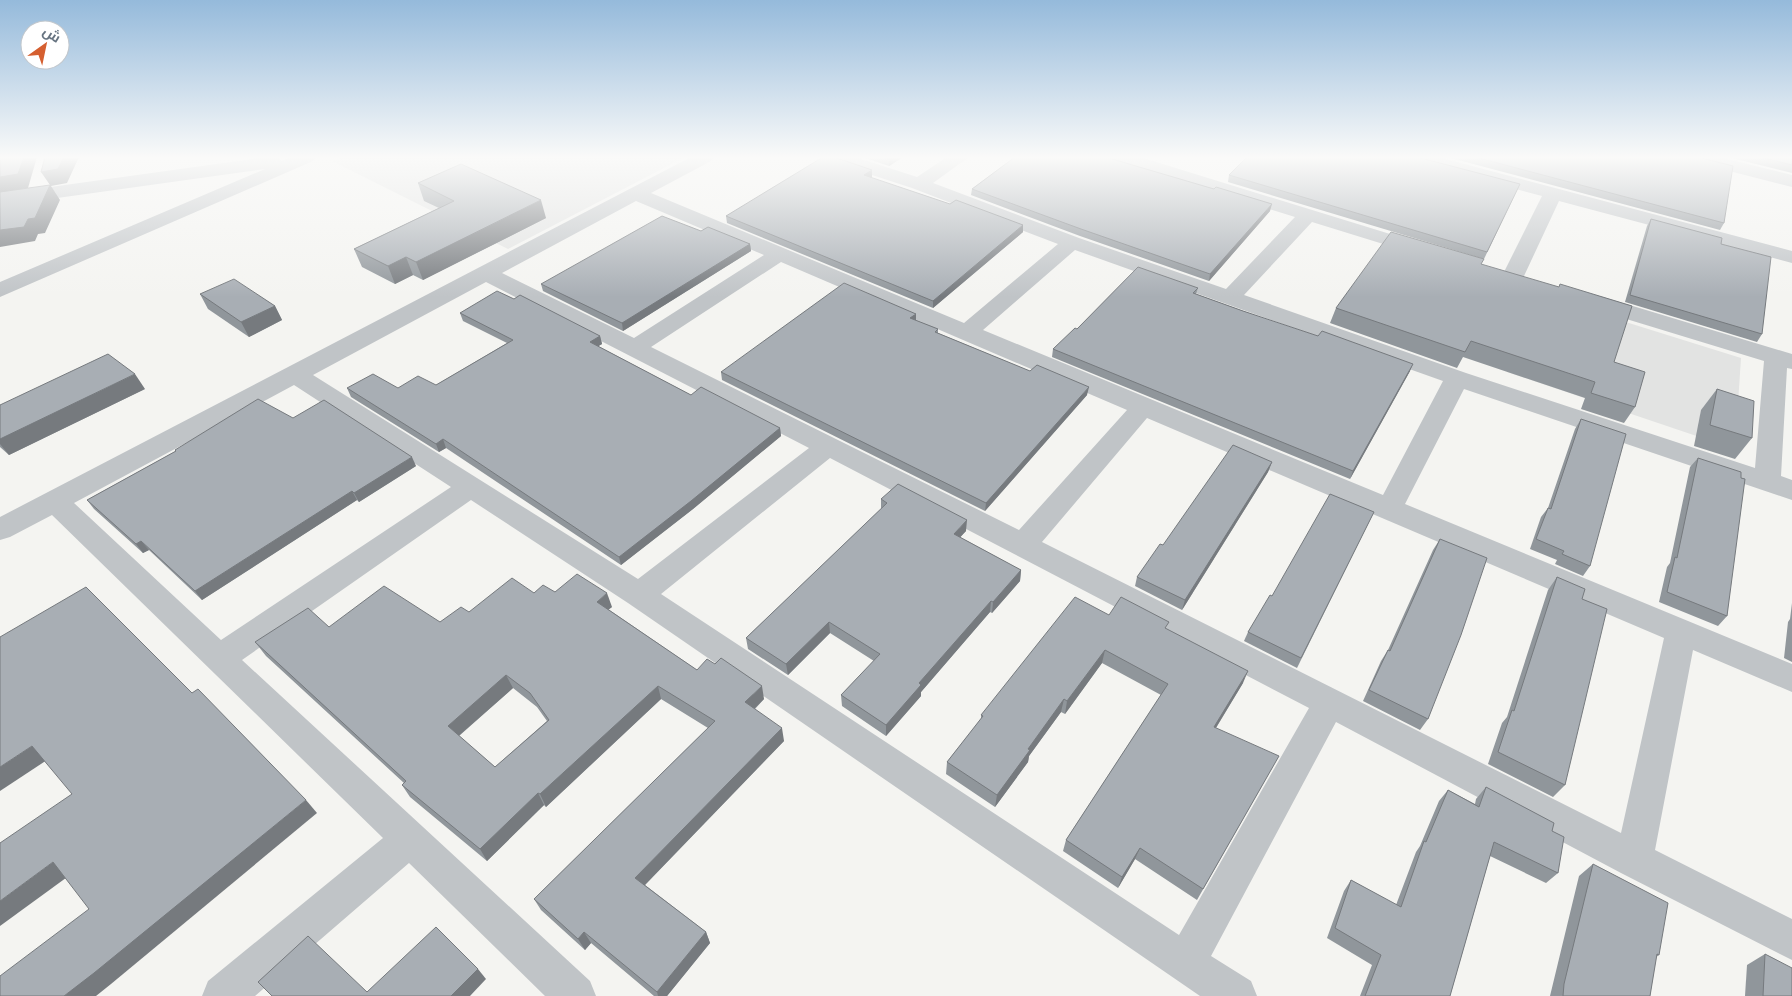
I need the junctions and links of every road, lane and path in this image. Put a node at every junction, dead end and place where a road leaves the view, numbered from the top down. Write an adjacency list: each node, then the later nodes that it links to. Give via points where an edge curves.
1 (199, 203): 15 (street)
2 (618, 203): 13 (street)
3 (658, 203): 11 (street)
4 (970, 203): 9 (street)
5 (1272, 203): 8 (street)
6 (1548, 203): 14 (street)
7 (1589, 203): 12 (street)
8 (1307, 216): 10 (street); 17 (street)
9 (1072, 242): 17 (street); 18 (street)
10 (1438, 254)
11 (778, 256): 18 (street); 19 (street)
12 (1792, 257)
13 (486, 272): 19 (street); 21 (street)
14 (1513, 276)
15 (0, 290)
16 (1578, 296): 20 (street)
17 (1230, 298): 22 (street)
18 (966, 333): 23 (street)
19 (636, 347): 24 (street)
20 (1784, 360): 25 (street)
21 (296, 374): 26 (street); 28 (street)
22 (1457, 378): 25 (street); 29 (street)
23 (1143, 407): 29 (street); 31 (street)
24 (828, 446): 31 (street); 32 (street)
25 (1768, 481): 27 (street)
26 (471, 487): 32 (street); 34 (street)
27 (1792, 490)
28 (55, 502): 30 (street); 34 (street)
29 (1389, 509): 33 (street)
30 (0, 530)
31 (1023, 545): 36 (street)
32 (639, 596): 40 (street)
33 (1681, 630): 35 (street); 38 (street)
34 (220, 658): 37 (street)
35 (1792, 678)
36 (1330, 704): 38 (street); 40 (street)
37 (410, 839): 41 (street); 42 (street)
38 (1634, 860): 39 (street)
39 (1792, 940)
40 (1186, 962): 43 (street)
41 (223, 996)
42 (575, 996)
43 (1236, 996)

